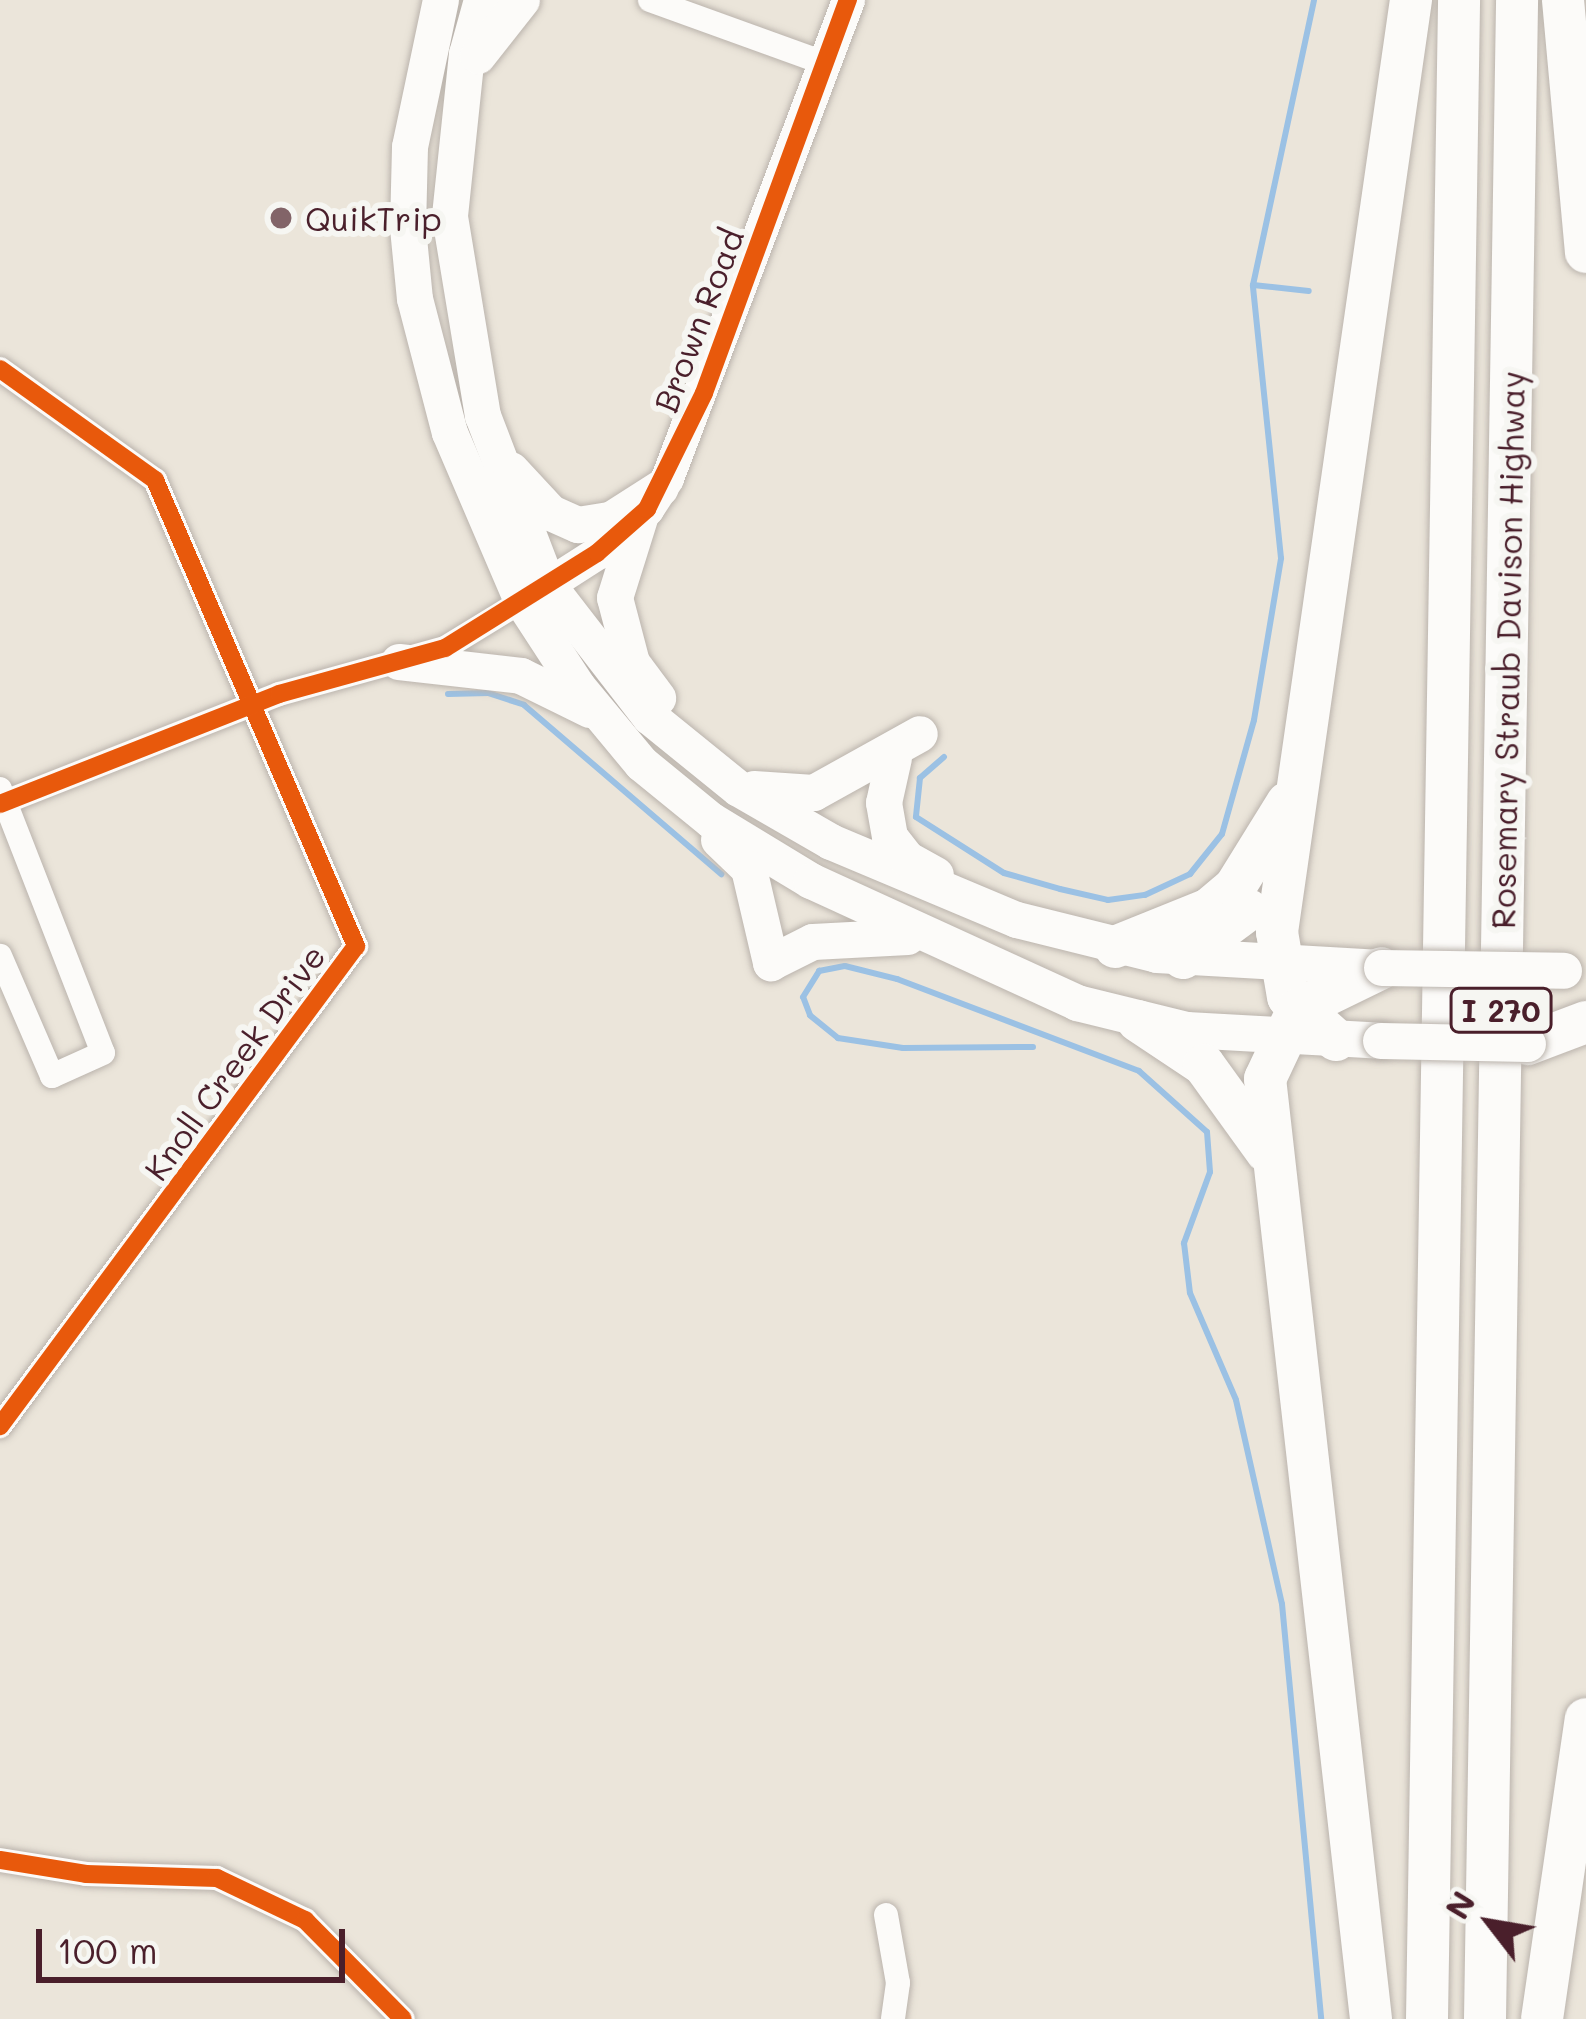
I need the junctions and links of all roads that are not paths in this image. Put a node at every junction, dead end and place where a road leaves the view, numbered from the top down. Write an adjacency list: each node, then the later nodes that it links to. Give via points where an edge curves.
1 (482, 0): 11 (main road)
2 (522, 0): 11 (main road, via 482,43)
3 (650, 0): 10 (street)
4 (848, 0): 10 (street, Brown Road)
5 (1411, 0): 22 (highway)
6 (1459, 0): 46 (highway, Rosemary Straub Davison Highway / I 270)
7 (1517, 0): 47 (highway, Rosemary Straub Davison Highway / I 270)
8 (1563, 0): 12 (highway)
9 (432, 10): 16 (main road, via 410,147 415,299 450,434)
10 (824, 63): 15 (street, Brown Road, via 704,393)
11 (461, 98): 14 (main road, via 449,217 465,336)
12 (1586, 252)
13 (0, 369): 18 (street, Knoll Creek Drive, via 155,480)
14 (494, 448): 15 (main road, via 535,499 571,524 611,520); 16 (main road)
15 (651, 501): 16 (street, Brown Road); 20 (main road, via 620,572 619,631 660,700)
16 (535, 593): 17 (street, via 445,648); 19 (main road); 20 (main road)
17 (398, 662): 18 (street); 19 (main road, via 521,676)
18 (247, 706): 23 (street); 39 (street, Knoll Creek Drive, via 356,946)
19 (609, 724): 24 (main road)
20 (669, 736): 21 (main road)
21 (726, 779): 26 (main road, via 894,873); 26 (main road, via 781,796 814,793 907,746 884,803 890,837 907,859 1005,902)
22 (1299, 781): 25 (highway); 28 (highway, via 1234,887 1209,909)
23 (2, 798): 29 (street, via 103,1053 52,1076)
24 (700, 812): 27 (main road); 27 (main road, via 749,869 771,963 838,938)
25 (1289, 849): 30 (highway, via 1247,910); 31 (highway)
26 (1041, 927): 28 (main road)
27 (930, 941): 34 (main road)
28 (1115, 947): 30 (main road)
29 (0, 956)
30 (1184, 958): 31 (main road)
31 (1277, 964): 32 (main road); 35 (highway)
32 (1382, 968): 33 (main road, bridge); 35 (highway)
33 (1575, 971)
34 (1138, 1021): 35 (main road); 38 (highway, via 1226,1088)
35 (1288, 1024): 37 (highway); 38 (highway, via 1265,1079)
36 (1565, 1037): 37 (main road, bridge)
37 (1336, 1040)
38 (1270, 1157): 45 (highway)
39 (0, 1426)
40 (1586, 1719): 48 (highway)
41 (0, 1860): 43 (street, via 86,1874 217,1878 305,1920)
42 (886, 1915): 44 (street, via 898,1983)
43 (403, 2019)
44 (893, 2019)
45 (1370, 2019)
46 (1427, 2019)
47 (1485, 2019)
48 (1542, 2019)

